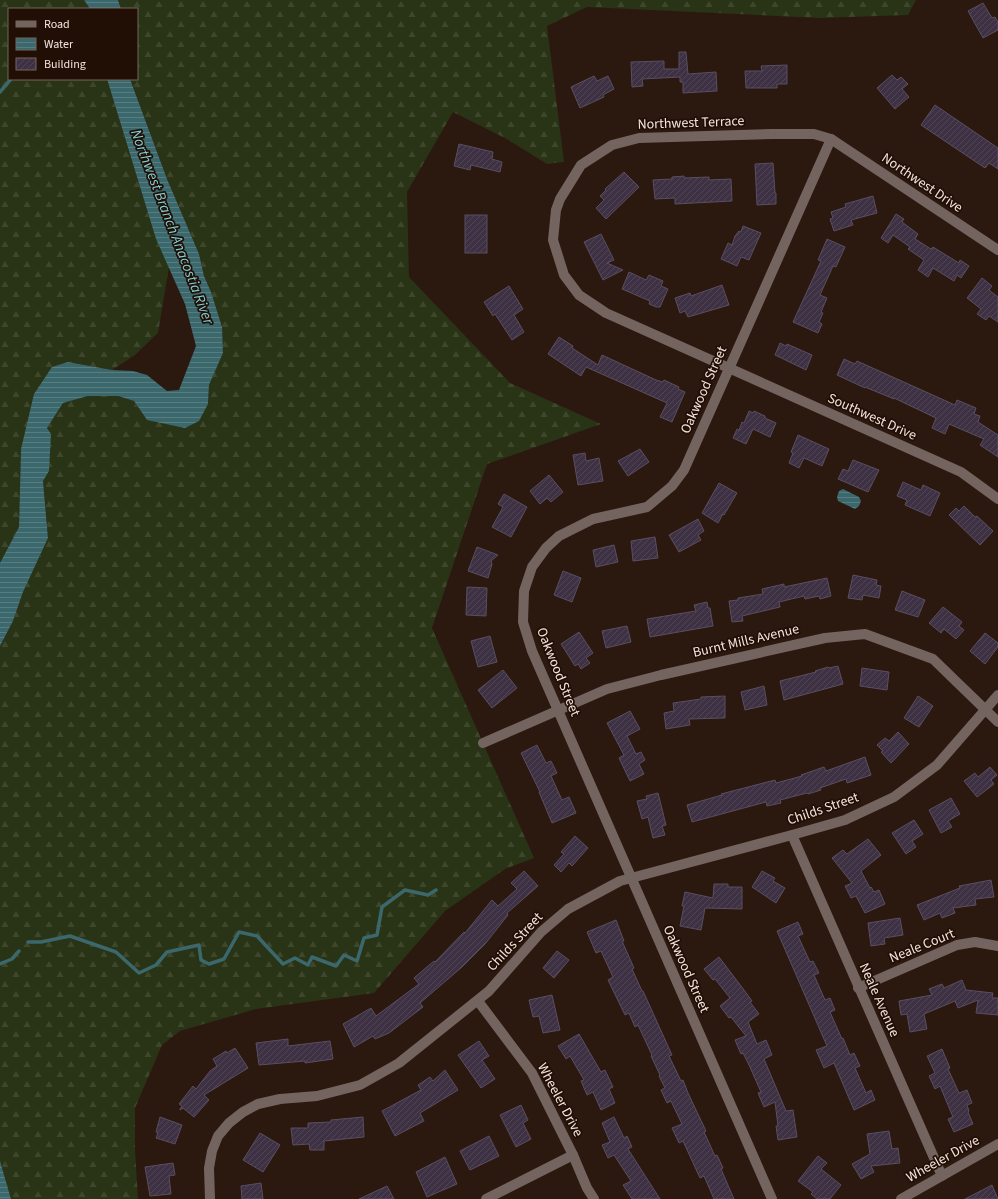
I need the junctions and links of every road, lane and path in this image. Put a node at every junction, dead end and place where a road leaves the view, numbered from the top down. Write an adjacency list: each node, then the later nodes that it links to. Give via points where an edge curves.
1 (831, 139): 2 (street, Northwest Drive); 3 (street, Oakwood Street); 3 (street, Northwest Terrace, via 814,134 639,138 612,145 581,166 560,199 556,210 553,240 564,275 579,295 606,313)
2 (998, 250)
3 (729, 369): 4 (street, Southwest Drive, via 961,472); 7 (street, Oakwood Street, via 684,470 672,486 647,507 593,519 559,536 532,567 524,591 523,622 532,651)
4 (998, 499)
5 (998, 695): 6 (street, Childs Street)
6 (985, 709): 7 (street, Burnt Mills Avenue, via 932,660 865,634 825,638 661,675 607,689); 8 (street, Burnt Mills Avenue); 10 (street, Childs Street, via 937,765 894,797 845,820)
7 (558, 710): 9 (street, Burnt Mills Avenue); 11 (street, Oakwood Street)
8 (998, 722)
9 (483, 743)
10 (792, 836): 11 (street, Childs Street); 13 (street, Neale Avenue)
11 (631, 878): 14 (street, Childs Street, via 620,881 568,909 541,932); 21 (street, Oakwood Street)
12 (998, 946): 13 (street, Neale Court, via 975,942 957,945)
13 (858, 988): 17 (street, Neale Avenue)
14 (478, 1001): 16 (street, Wheeler Drive, via 532,1073); 18 (street, Childs Street, via 400,1063 360,1085 317,1096 258,1104 243,1112 218,1136 212,1151 209,1168)
15 (998, 1144): 17 (street, Wheeler Drive)
16 (573, 1156): 19 (street); 20 (street, Wheeler Drive)
17 (942, 1176): 22 (street, Wheeler Drive)
18 (210, 1199)
19 (486, 1199)
20 (594, 1199)
21 (772, 1199)
22 (901, 1199)

